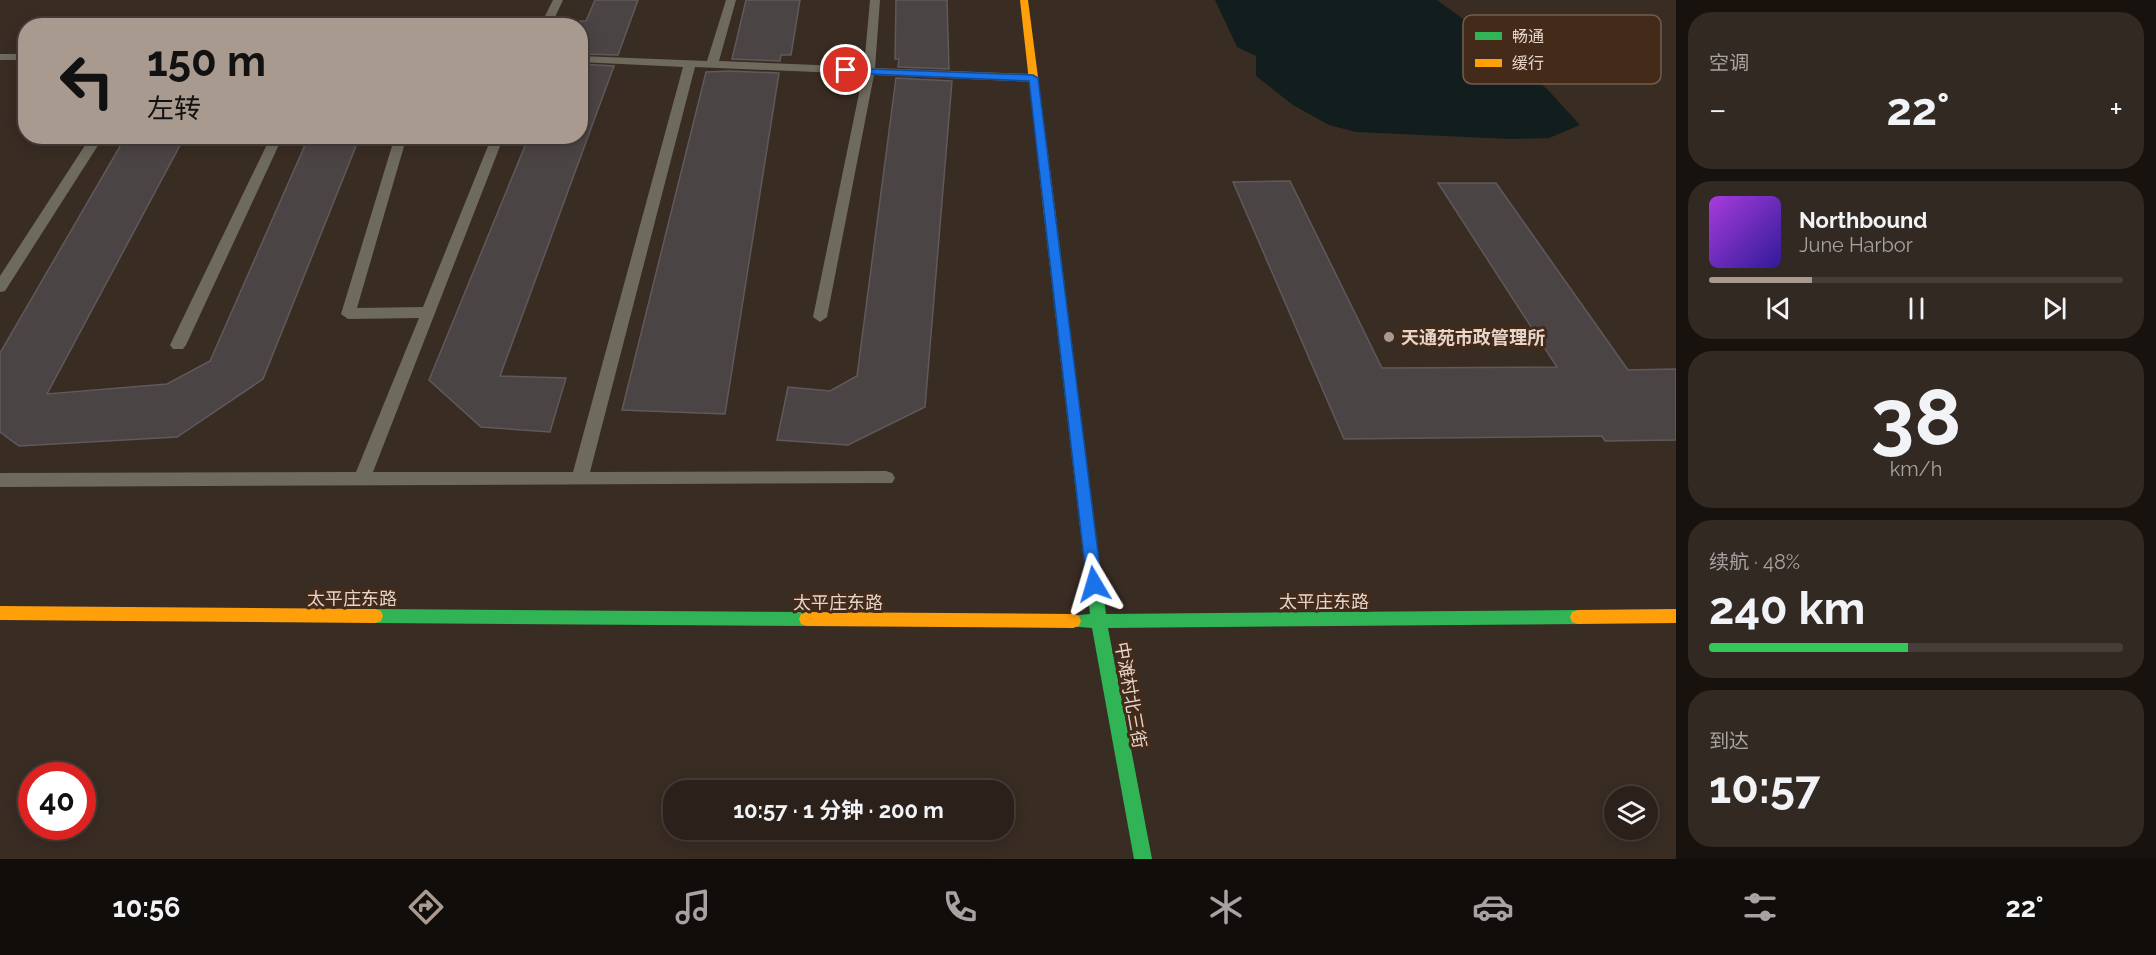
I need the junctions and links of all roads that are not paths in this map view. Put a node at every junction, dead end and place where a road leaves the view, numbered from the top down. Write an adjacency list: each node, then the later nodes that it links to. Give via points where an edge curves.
1 (558, 0): 5 (lane)
2 (730, 0): 10 (lane)
3 (875, 0): 11 (lane)
4 (1024, 0): 12 (street, 中滩村北三街)
5 (549, 18)
6 (0, 57): 7 (lane)
7 (18, 57)
8 (588, 59): 9 (lane)
9 (690, 63): 10 (lane); 23 (lane)
10 (712, 64): 11 (lane)
11 (868, 71): 12 (lane); 19 (lane)
12 (1033, 78): 27 (street, 中滩村北三街)
13 (93, 144): 17 (lane)
14 (273, 144): 20 (lane)
15 (399, 144): 18 (lane, via 348,314)
16 (495, 144): 18 (lane)
17 (0, 287)
18 (429, 312): 22 (lane)
19 (820, 317)
20 (178, 345)
21 (886, 478): 23 (lane)
22 (362, 479): 23 (lane); 24 (lane)
23 (580, 479)
24 (0, 480)
25 (0, 613): 27 (street, 太平庄东路)
26 (1676, 616): 27 (street, 太平庄东路)
27 (1099, 621): 28 (street, 中滩村北三街)
28 (1143, 859)

